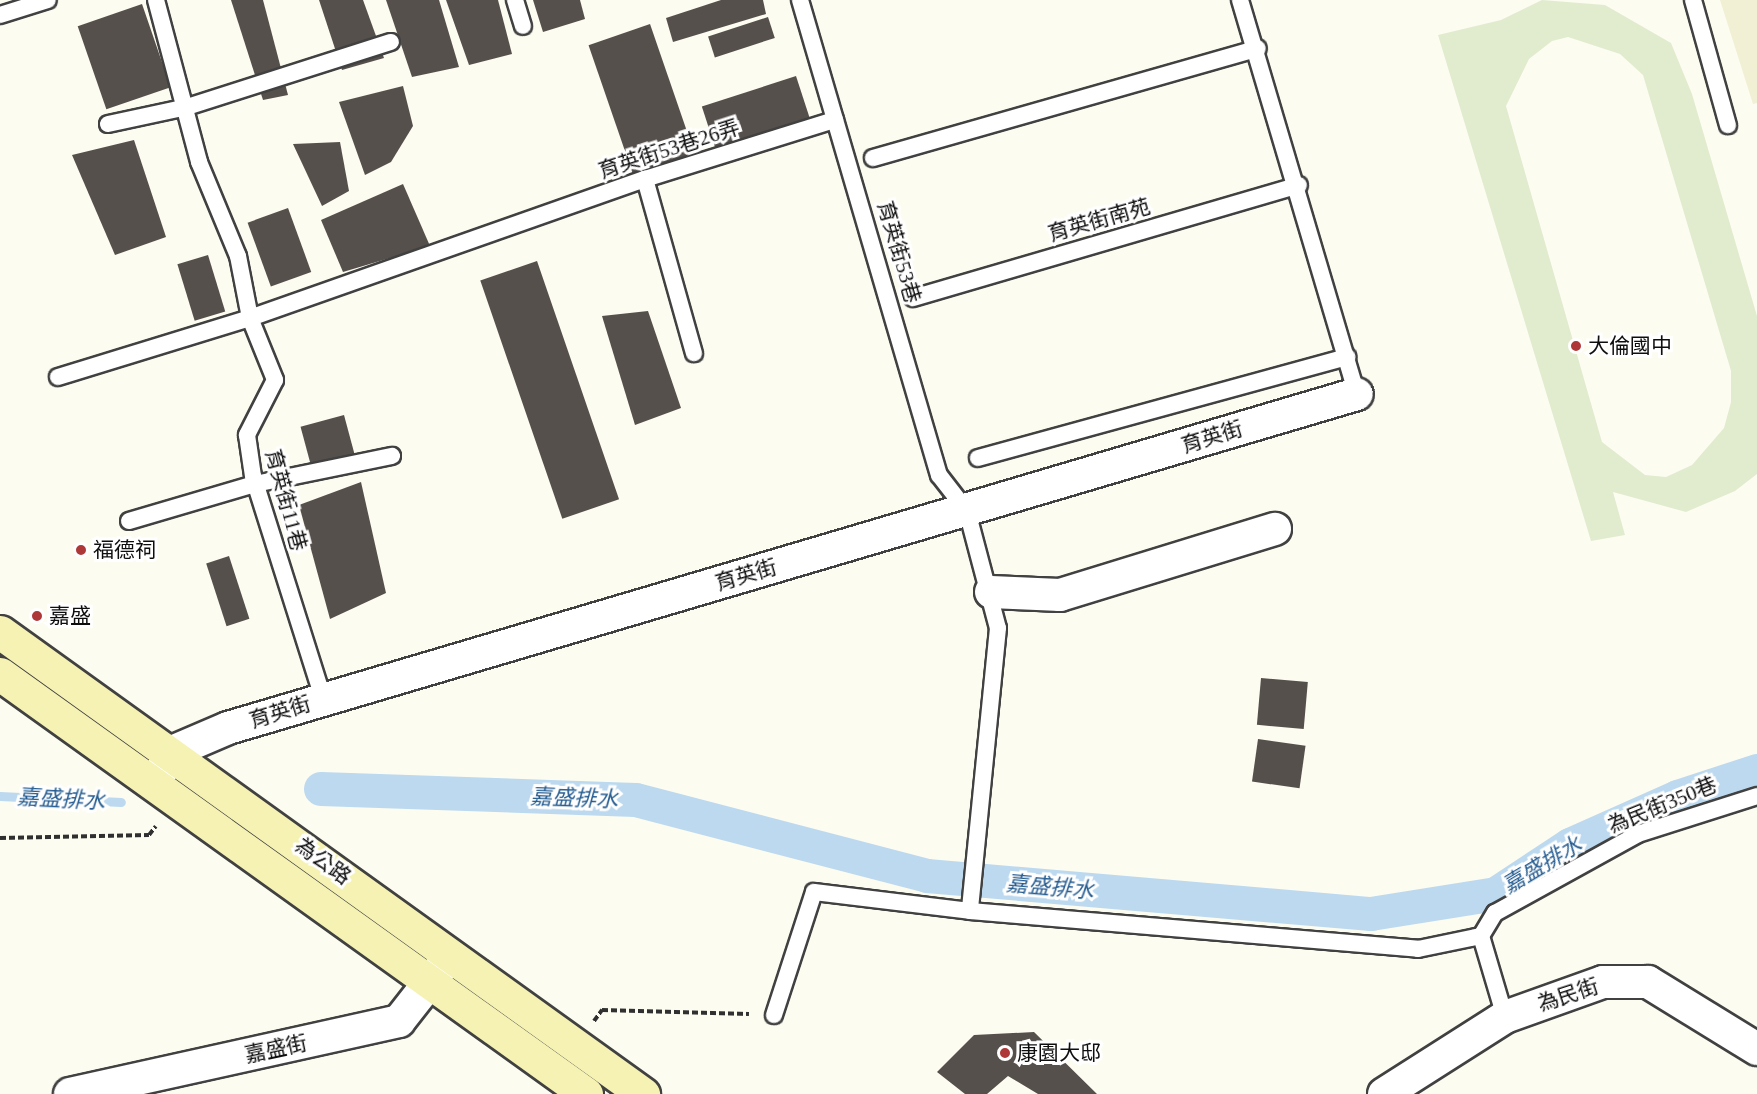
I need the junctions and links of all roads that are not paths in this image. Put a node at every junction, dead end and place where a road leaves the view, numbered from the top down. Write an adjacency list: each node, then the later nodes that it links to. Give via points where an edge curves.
1 (48, 0): 7 (lane)
2 (156, 0): 11 (lane, 育英街11巷)
3 (515, 0): 8 (lane)
4 (800, 0): 12 (lane, 育英街53巷)
5 (1240, 0): 10 (lane)
6 (1693, 0): 14 (lane)
7 (0, 15)
8 (523, 26)
9 (391, 42): 11 (lane)
10 (1258, 48): 15 (lane); 17 (lane)
11 (187, 107): 13 (lane); 19 (lane, 育英街11巷, via 199,162 238,256)
12 (835, 120): 16 (lane, 育英街53巷26弄); 27 (lane, 育英街53巷, via 939,475)
13 (108, 124)
14 (1728, 125)
15 (873, 158)
16 (645, 179): 19 (lane, 育英街53巷26弄); 20 (lane)
17 (1299, 185): 18 (lane, 育英街南苑); 21 (lane)
18 (913, 298)
19 (250, 318): 22 (lane); 26 (lane, 育英街11巷, via 275,380 247,435)
20 (694, 353)
21 (1347, 357): 23 (lane); 25 (lane)
22 (58, 376)
23 (1357, 394): 27 (street, 育英街)
24 (392, 456): 26 (lane)
25 (978, 458)
26 (255, 484): 28 (lane); 33 (lane, 育英街11巷)
27 (967, 511): 30 (lane); 33 (street, 育英街)
28 (129, 521)
29 (1275, 529): 30 (street, via 1060,595)
30 (991, 592): 37 (lane, via 998,628 980,844)
31 (0, 632): 34 (street, 為公路)
32 (0, 674): 35 (street, 為公路)
33 (323, 698): 34 (street, 育英街)
34 (172, 752): 35 (street); 39 (street, 為公路)
35 (154, 783): 40 (street, 為公路)
36 (1757, 796): 38 (lane, 為民街350巷, via 1638,834 1495,913)
37 (970, 911): 38 (lane, via 1419,949); 41 (lane, via 814,892)
38 (1481, 936): 42 (lane)
39 (451, 954): 40 (street, 嘉盛街); 46 (street, 為公路)
40 (430, 983): 44 (street, 嘉盛街, via 399,1021); 45 (street, 為公路)
41 (774, 1015)
42 (1505, 1017): 43 (street, 為民街, via 1603,982 1648,982); 47 (street, 為民街)
43 (1757, 1049)
44 (70, 1094)
45 (586, 1094)
46 (643, 1094)
47 (1384, 1094)

